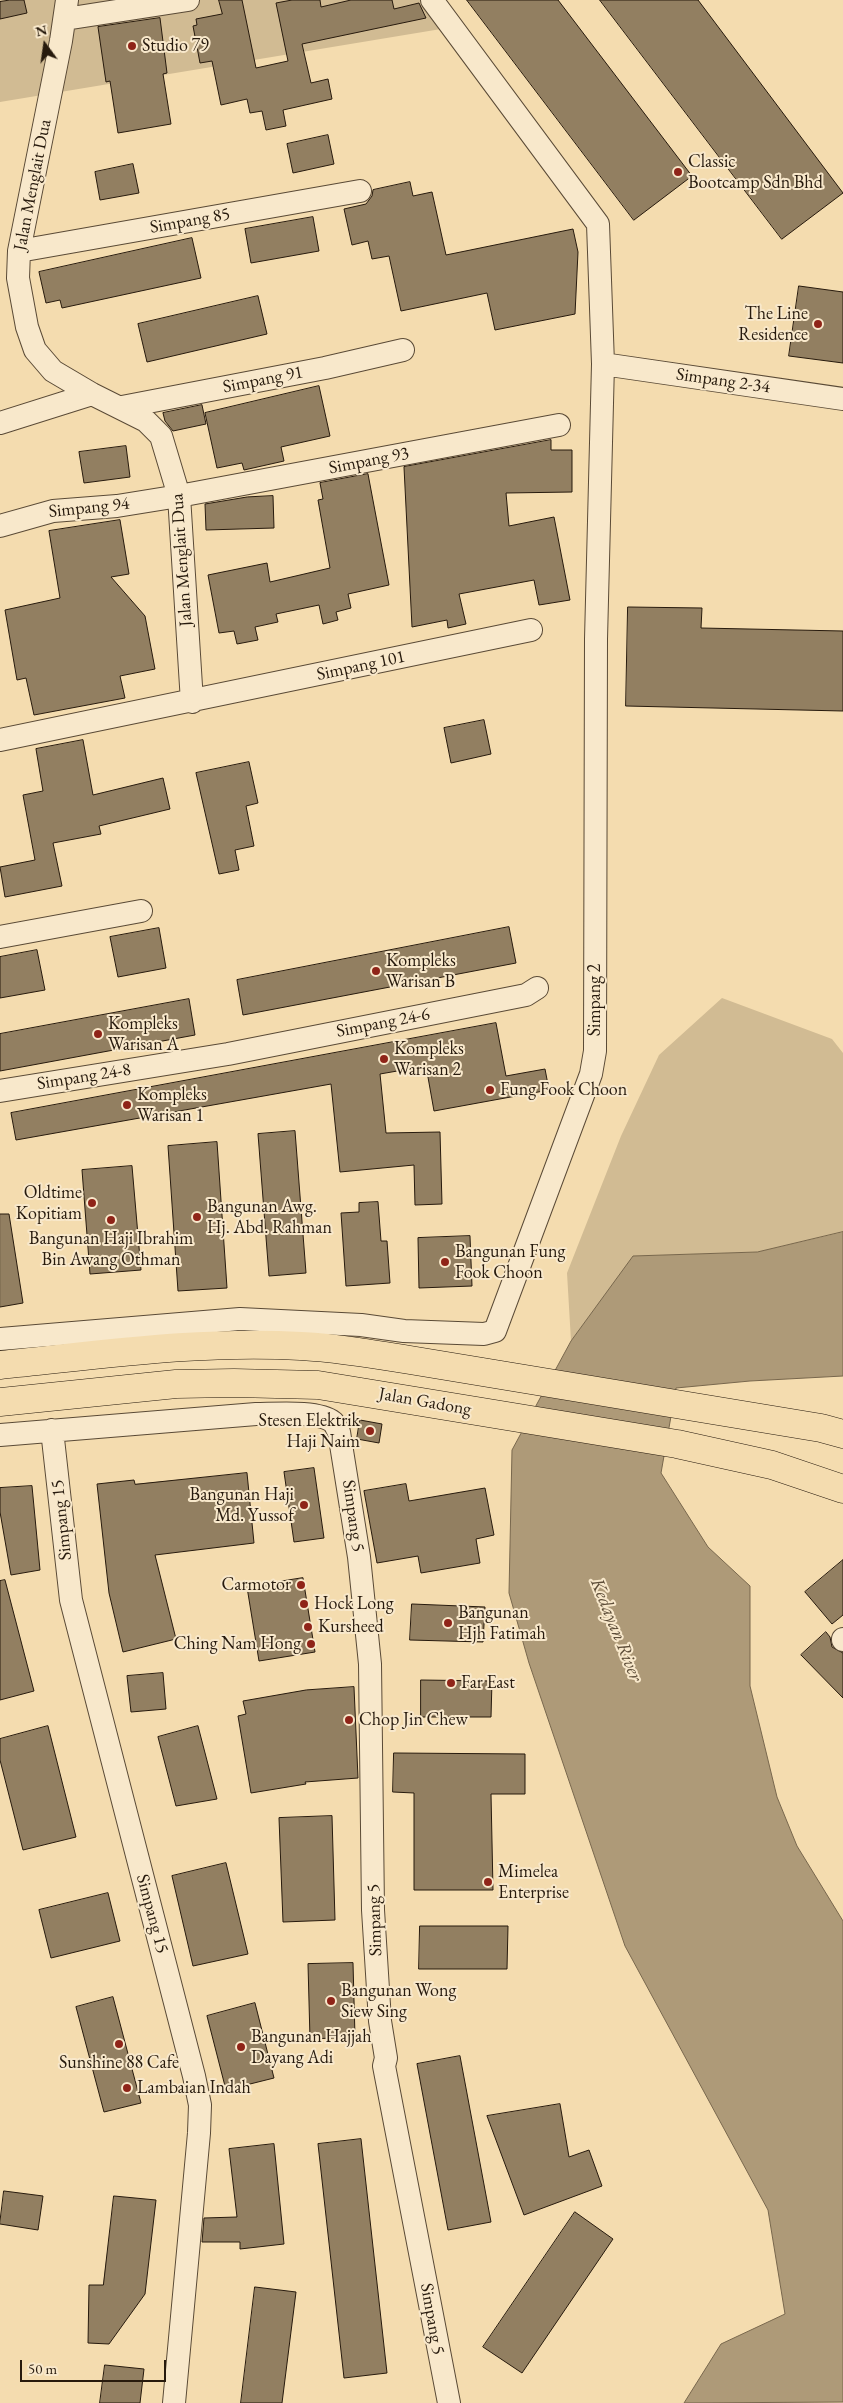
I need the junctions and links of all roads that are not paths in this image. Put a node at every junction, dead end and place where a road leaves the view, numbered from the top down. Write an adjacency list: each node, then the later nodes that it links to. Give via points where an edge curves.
1 (188, 0): 3 (street)
2 (432, 0): 7 (street, Simpang 2, via 598,224)
3 (66, 10): 5 (street, Jalan Menglait Dua)
4 (360, 191): 5 (street, Simpang 85)
5 (19, 252): 8 (street, Jalan Menglait Dua, via 18,278 27,327 35,350 53,370)
6 (403, 350): 10 (street, Simpang 91)
7 (603, 364): 9 (street, Simpang 2-34); 23 (street, Simpang 2, via 596,639 595,1041 592,1066 495,1331 484,1334 404,1331 361,1325 240,1319)
8 (92, 394): 10 (street, Jalan Menglait Dua); 11 (street)
9 (843, 399)
10 (122, 407): 13 (street, Jalan Menglait Dua, via 146,421 161,436)
11 (0, 423)
12 (559, 425): 13 (street, Simpang 93)
13 (179, 496): 14 (street, Simpang 94, via 118,506 53,511); 16 (street, Jalan Menglait Dua)
14 (0, 526)
15 (531, 630): 16 (street, Simpang 101)
16 (192, 702): 17 (street)
17 (0, 740)
18 (141, 911): 19 (street)
19 (0, 937)
20 (537, 988): 21 (street, Simpang 24-6, via 526,995)
21 (228, 1054): 22 (street, Simpang 24-8)
22 (0, 1091)
23 (0, 1339)
24 (0, 1365): 27 (main road, via 170,1348 309,1346)
25 (0, 1402): 29 (main road, Jalan Gadong, via 176,1384 318,1385 677,1444 772,1465)
26 (52, 1430): 28 (street); 30 (street, Simpang 15, via 71,1600 200,2106); 31 (street, Simpang 5, via 290,1414 322,1417 333,1422 339,1432 359,1557 370,1664 373,1910 380,2022 386,2058 384,2066)
27 (832, 1431)
28 (0, 1435)
29 (843, 1489)
30 (174, 2403)
31 (449, 2403)

